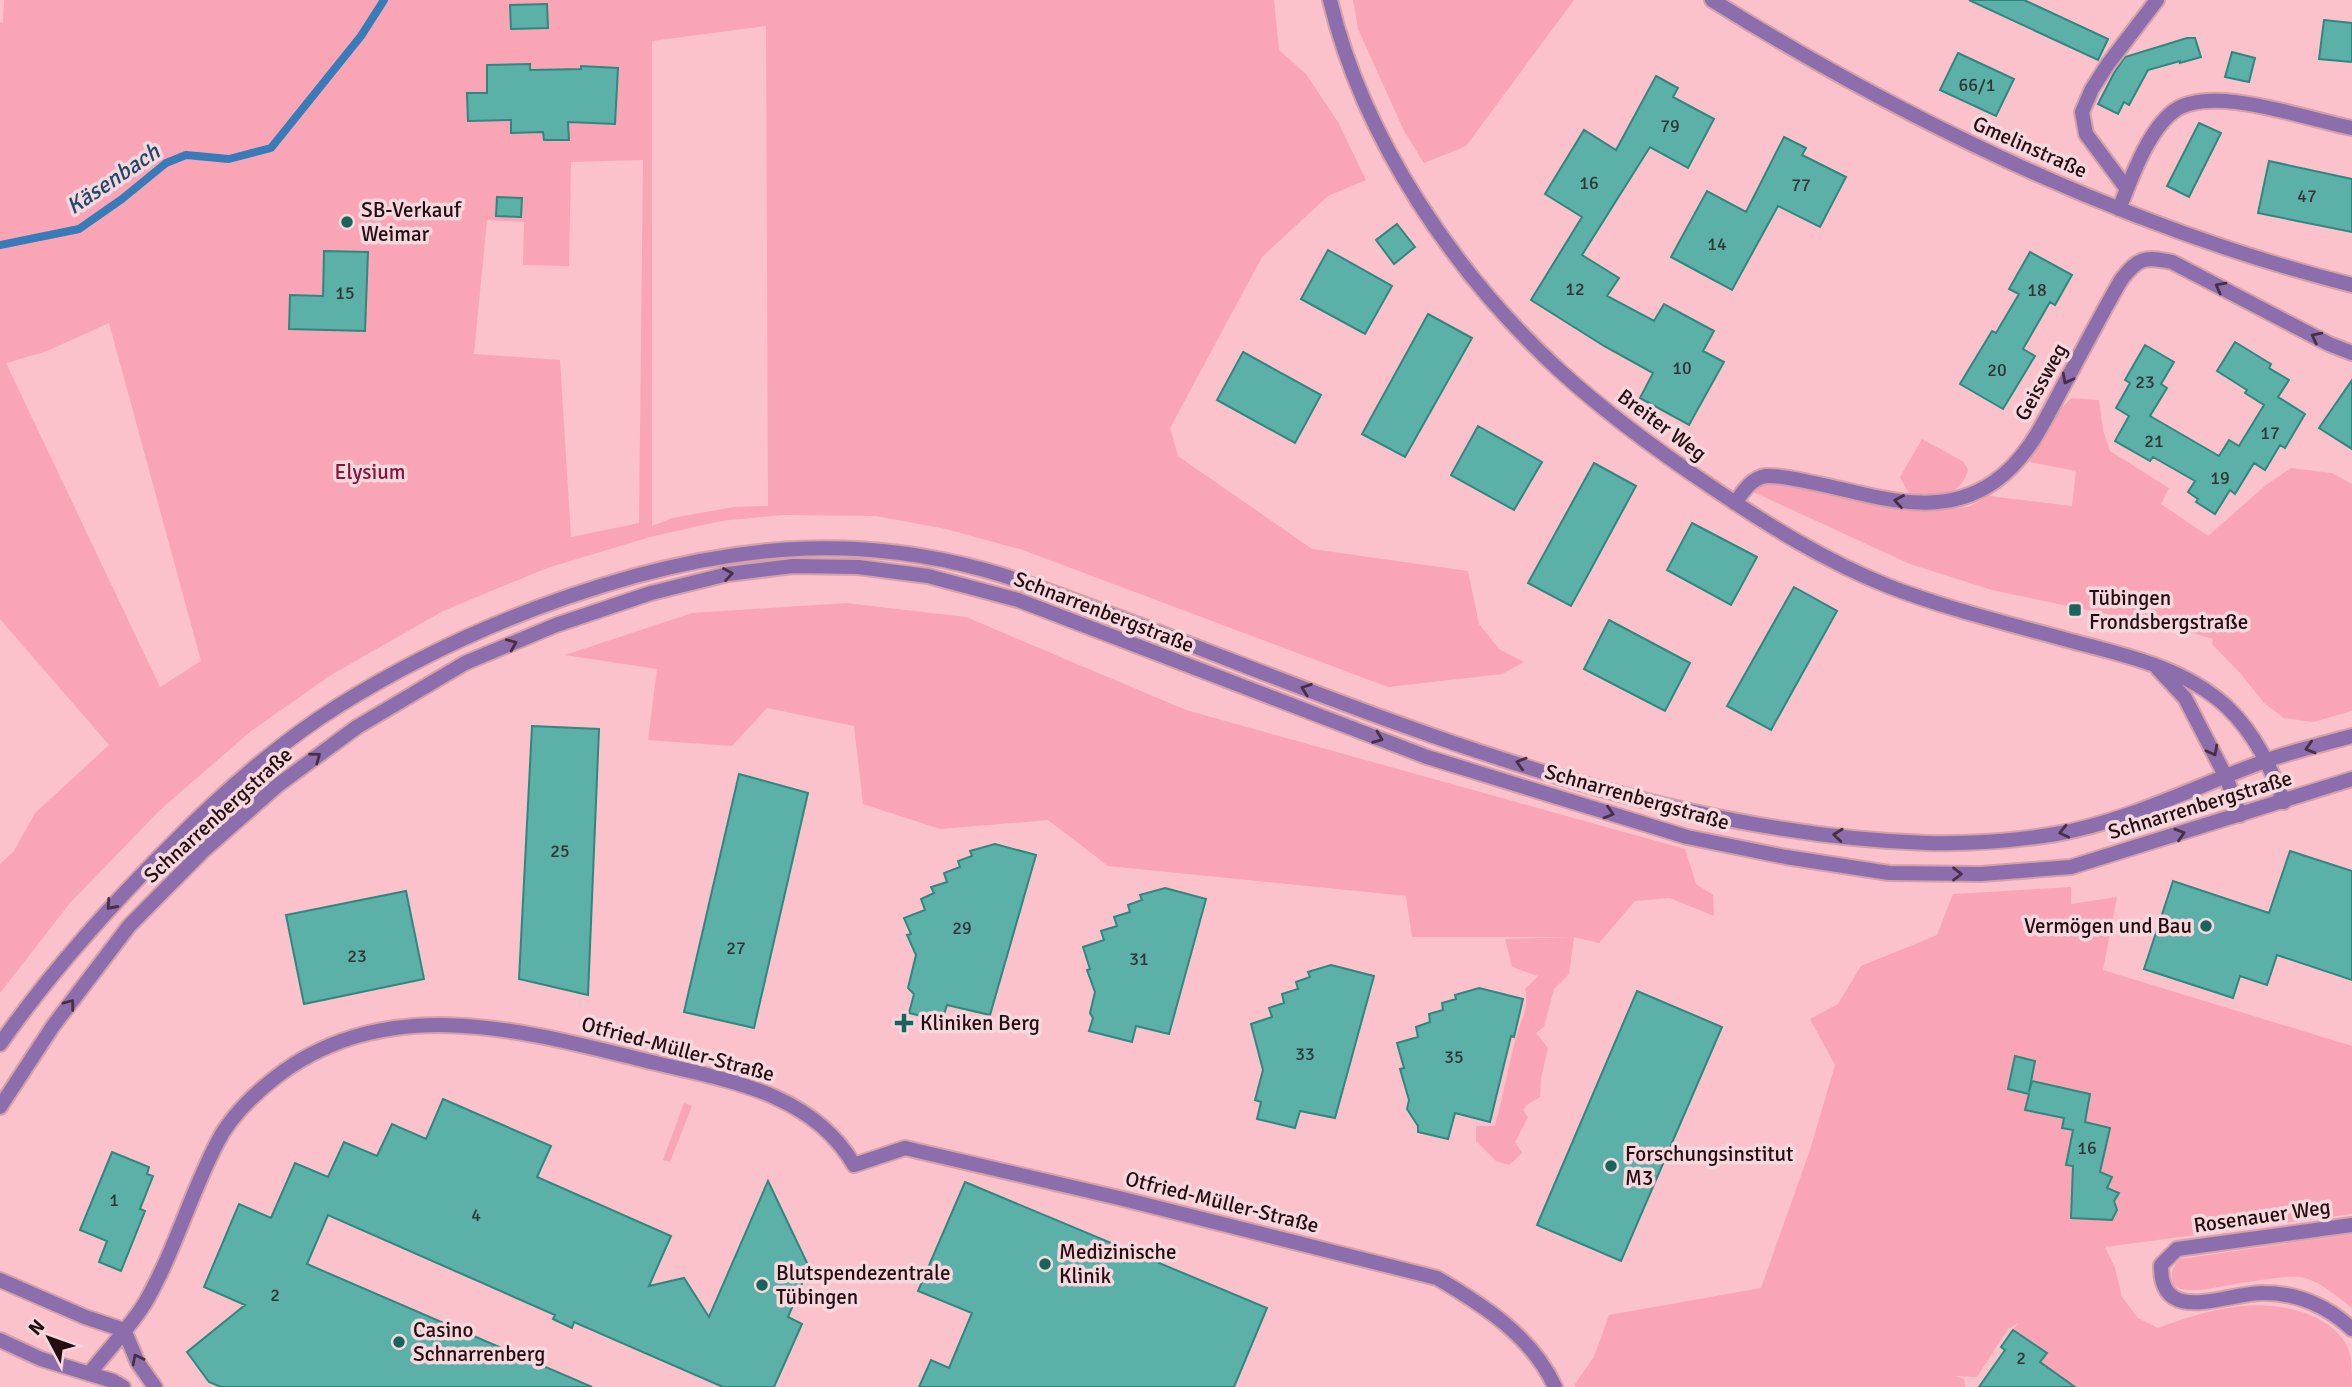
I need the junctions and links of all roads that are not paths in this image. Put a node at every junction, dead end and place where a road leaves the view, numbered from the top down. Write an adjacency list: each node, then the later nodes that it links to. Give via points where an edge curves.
1 (1330, 0): 9 (street, Breiter Weg, via 1345,58 1376,124 1411,188 1468,270 1524,335 1578,387 1668,458)
2 (1712, 0): 6 (street, Gmelinstraße, via 1945,132)
3 (2157, 0): 5 (street, via 2108,64 2081,112 2086,134)
4 (2352, 128): 5 (street, via 2246,104 2196,100 2175,110 2160,125)
5 (2127, 189): 6 (street)
6 (2119, 209): 7 (street, Gmelinstraße)
7 (2352, 285)
8 (2352, 353): 9 (street, Geissweg, one-way to 9, via 2172,262 2143,259 2132,265 2121,281 2038,433 2015,464 1993,482 1948,503 1913,504 1765,476 1752,482)
9 (1735, 503): 10 (street, Breiter Weg, via 1815,551 1887,586)
10 (2155, 665): 12 (street, Breiter Weg, via 2191,681 2225,706); 13 (street, one-way to 13, via 2185,698)
11 (2352, 736): 12 (street, Schnarrenbergstraße, one-way to 12)
12 (2267, 760): 13 (street, Schnarrenbergstraße); 15 (street, Breiter Weg)
13 (2226, 777): 16 (street); 17 (street, Schnarrenbergstraße, one-way to 17, via 2130,814 2062,833 2005,841 1925,843 1777,827 1643,800 1469,747 987,570 860,548 725,556 601,585 511,617 432,652 333,709 229,789 135,881 75,947)
14 (2352, 779): 15 (street, Schnarrenbergstraße)
15 (2284, 802): 16 (street, Schnarrenbergstraße)
16 (2239, 815): 18 (street, Schnarrenbergstraße, one-way to 16, via 53,1026 129,926 203,851 278,785 357,727 465,663 556,625 651,593 729,574 793,566 858,567 928,576 1018,600 1427,757 1687,837 1786,857 1889,873 1981,874 2071,867)
17 (0, 1044)
18 (0, 1107)
19 (2352, 1225): 22 (street, Rosenauer Weg, via 2177,1249 2161,1265 2160,1279 2173,1298 2196,1303 2264,1293 2297,1297 2336,1315)
20 (0, 1280): 21 (street)
21 (124, 1329): 24 (street, Otfried-Müller-Straße); 26 (street, one-way to 21, via 138,1363); 27 (street, Otfried-Müller-Straße, via 154,1286 217,1143 237,1113 263,1087 311,1054 355,1038 410,1026 464,1024 541,1035 785,1100 822,1124 854,1165 905,1148 1437,1278 1497,1316 1538,1359)
22 (2352, 1329)
23 (0, 1340): 24 (street)
24 (89, 1374): 25 (street)
25 (123, 1387)
26 (155, 1387)
27 (1555, 1387)

